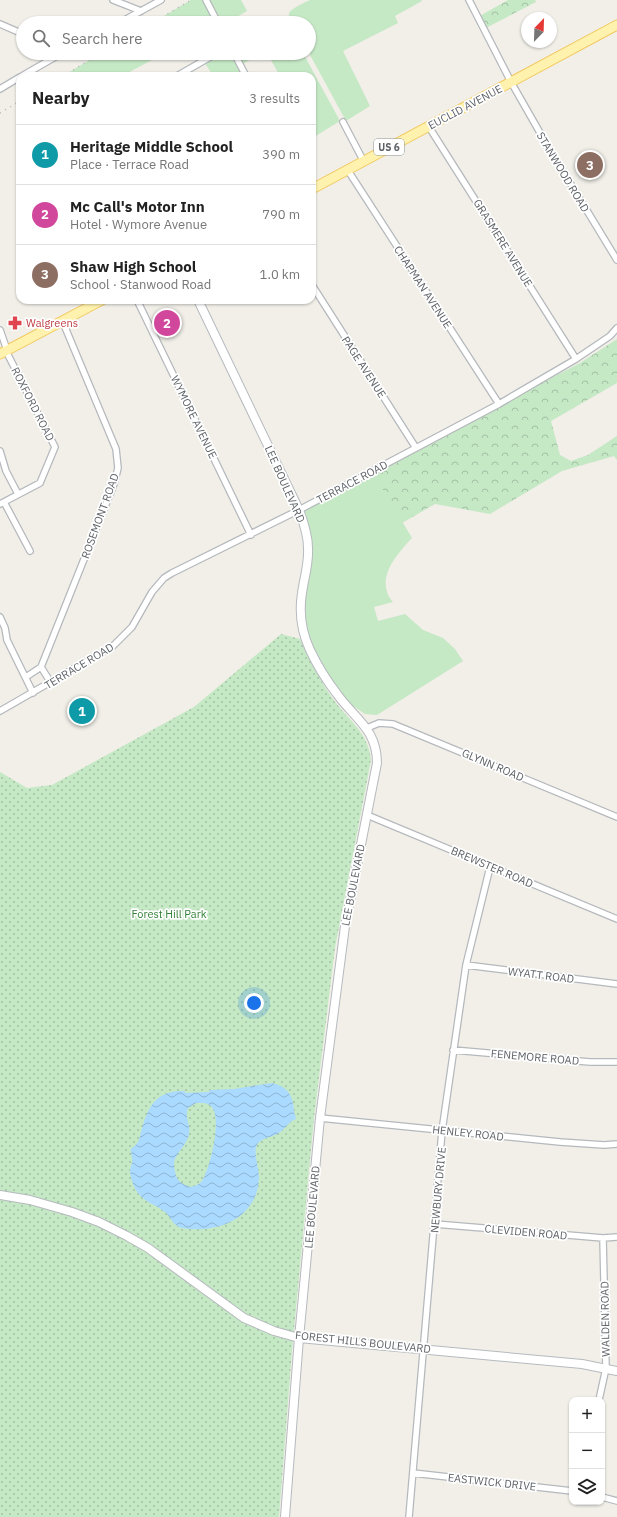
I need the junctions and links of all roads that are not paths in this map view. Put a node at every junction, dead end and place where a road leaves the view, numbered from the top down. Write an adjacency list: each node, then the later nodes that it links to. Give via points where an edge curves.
1 (113, 0): 5 (street)
2 (161, 0): 5 (street)
3 (206, 0): 7 (street)
4 (469, 0): 18 (street, STANWOOD ROAD)
5 (141, 11): 6 (street)
6 (132, 16)
7 (214, 16)
8 (0, 24): 10 (street)
9 (617, 25): 18 (main road, EUCLID AVENUE / US 6)
10 (16, 31)
11 (50, 60): 14 (street)
12 (205, 60): 15 (street)
13 (238, 60): 16 (street)
14 (30, 72)
15 (184, 72)
16 (244, 72)
17 (16, 80): 19 (street)
18 (511, 82): 21 (main road, EUCLID AVENUE / US 6); 25 (street, STANWOOD ROAD)
19 (0, 89)
20 (343, 122): 22 (street)
21 (429, 126): 22 (main road, EUCLID AVENUE / US 6); 34 (street, GRASMERE AVENUE)
22 (363, 160): 23 (main road, EUCLID AVENUE / US 6)
23 (347, 169): 24 (main road, EUCLID AVENUE / US 6); 35 (street, CHAPMAN AVENUE)
24 (316, 187)
25 (617, 260)
26 (316, 291): 36 (street, PAGE AVENUE)
27 (94, 304): 30 (main road)
28 (139, 304): 41 (street, WYMORE AVENUE)
29 (200, 304): 40 (street, LEE BOULEVARD)
30 (62, 320): 33 (main road); 44 (street, ROSEMONT ROAD, via 116,449 118,468)
31 (617, 328): 34 (street, TERRACE ROAD, via 610,336)
32 (0, 330): 33 (street, ROXFORD ROAD)
33 (5, 351): 38 (street, ROXFORD ROAD, via 55,447 40,483)
34 (576, 359): 35 (street, TERRACE ROAD)
35 (499, 404): 36 (street, TERRACE ROAD)
36 (416, 448): 40 (street, TERRACE ROAD)
37 (0, 451): 38 (street, via 6,471)
38 (18, 494): 39 (street, ROXFORD ROAD)
39 (2, 503): 42 (street)
40 (300, 510): 41 (street, TERRACE ROAD); 49 (street, LEE BOULEVARD, via 308,547 301,600 305,637 337,695)
41 (251, 534): 46 (street, TERRACE ROAD, via 164,578 152,592 132,627 119,641)
42 (30, 551)
43 (0, 617): 45 (street, via 7,640)
44 (41, 667): 45 (street); 46 (street)
45 (26, 678): 47 (street)
46 (51, 683): 47 (street, TERRACE ROAD)
47 (33, 693): 48 (street, TERRACE ROAD)
48 (0, 711)
49 (367, 728): 50 (street, LEE BOULEVARD, via 377,754); 51 (street, GLYNN ROAD, via 379,723 393,724)
50 (367, 815): 52 (street, BREWSTER ROAD); 58 (street, LEE BOULEVARD, via 340,955)
51 (617, 817)
52 (490, 867): 53 (street, BREWSTER ROAD); 54 (street, NEWBURY DRIVE)
53 (617, 919)
54 (466, 965): 55 (street, WYATT ROAD); 56 (street, NEWBURY DRIVE)
55 (617, 984)
56 (453, 1050): 57 (street, FENEMORE ROAD); 59 (street, NEWBURY DRIVE)
57 (617, 1062)
58 (320, 1118): 59 (street, HENLEY ROAD); 65 (street, LEE BOULEVARD)
59 (442, 1131): 60 (street, HENLEY ROAD, via 560,1142); 62 (street, NEWBURY DRIVE)
60 (617, 1144)
61 (0, 1195): 65 (street, FOREST HILLS BOULEVARD, via 30,1200 72,1212 128,1236 244,1318)
62 (435, 1224): 64 (street, CLEVIDEN ROAD); 66 (street, NEWBURY DRIVE)
63 (617, 1237): 64 (street, CLEVIDEN ROAD)
64 (603, 1238): 68 (street, WALDEN ROAD)
65 (299, 1338): 66 (street, FOREST HILLS BOULEVARD); 75 (street, LEE BOULEVARD)
66 (422, 1348): 68 (street, FOREST HILLS BOULEVARD); 71 (street, NEWBURY DRIVE)
67 (617, 1366): 68 (street)
68 (606, 1368): 69 (street, FOREST HILLS BOULEVARD); 70 (street, WALDEN ROAD)
69 (617, 1371)
70 (600, 1397)
71 (413, 1473): 72 (street, EASTWICK DRIVE); 76 (street, NEWBURY DRIVE)
72 (569, 1491)
73 (605, 1498): 74 (street)
74 (617, 1501)
75 (285, 1517)
76 (409, 1517)

